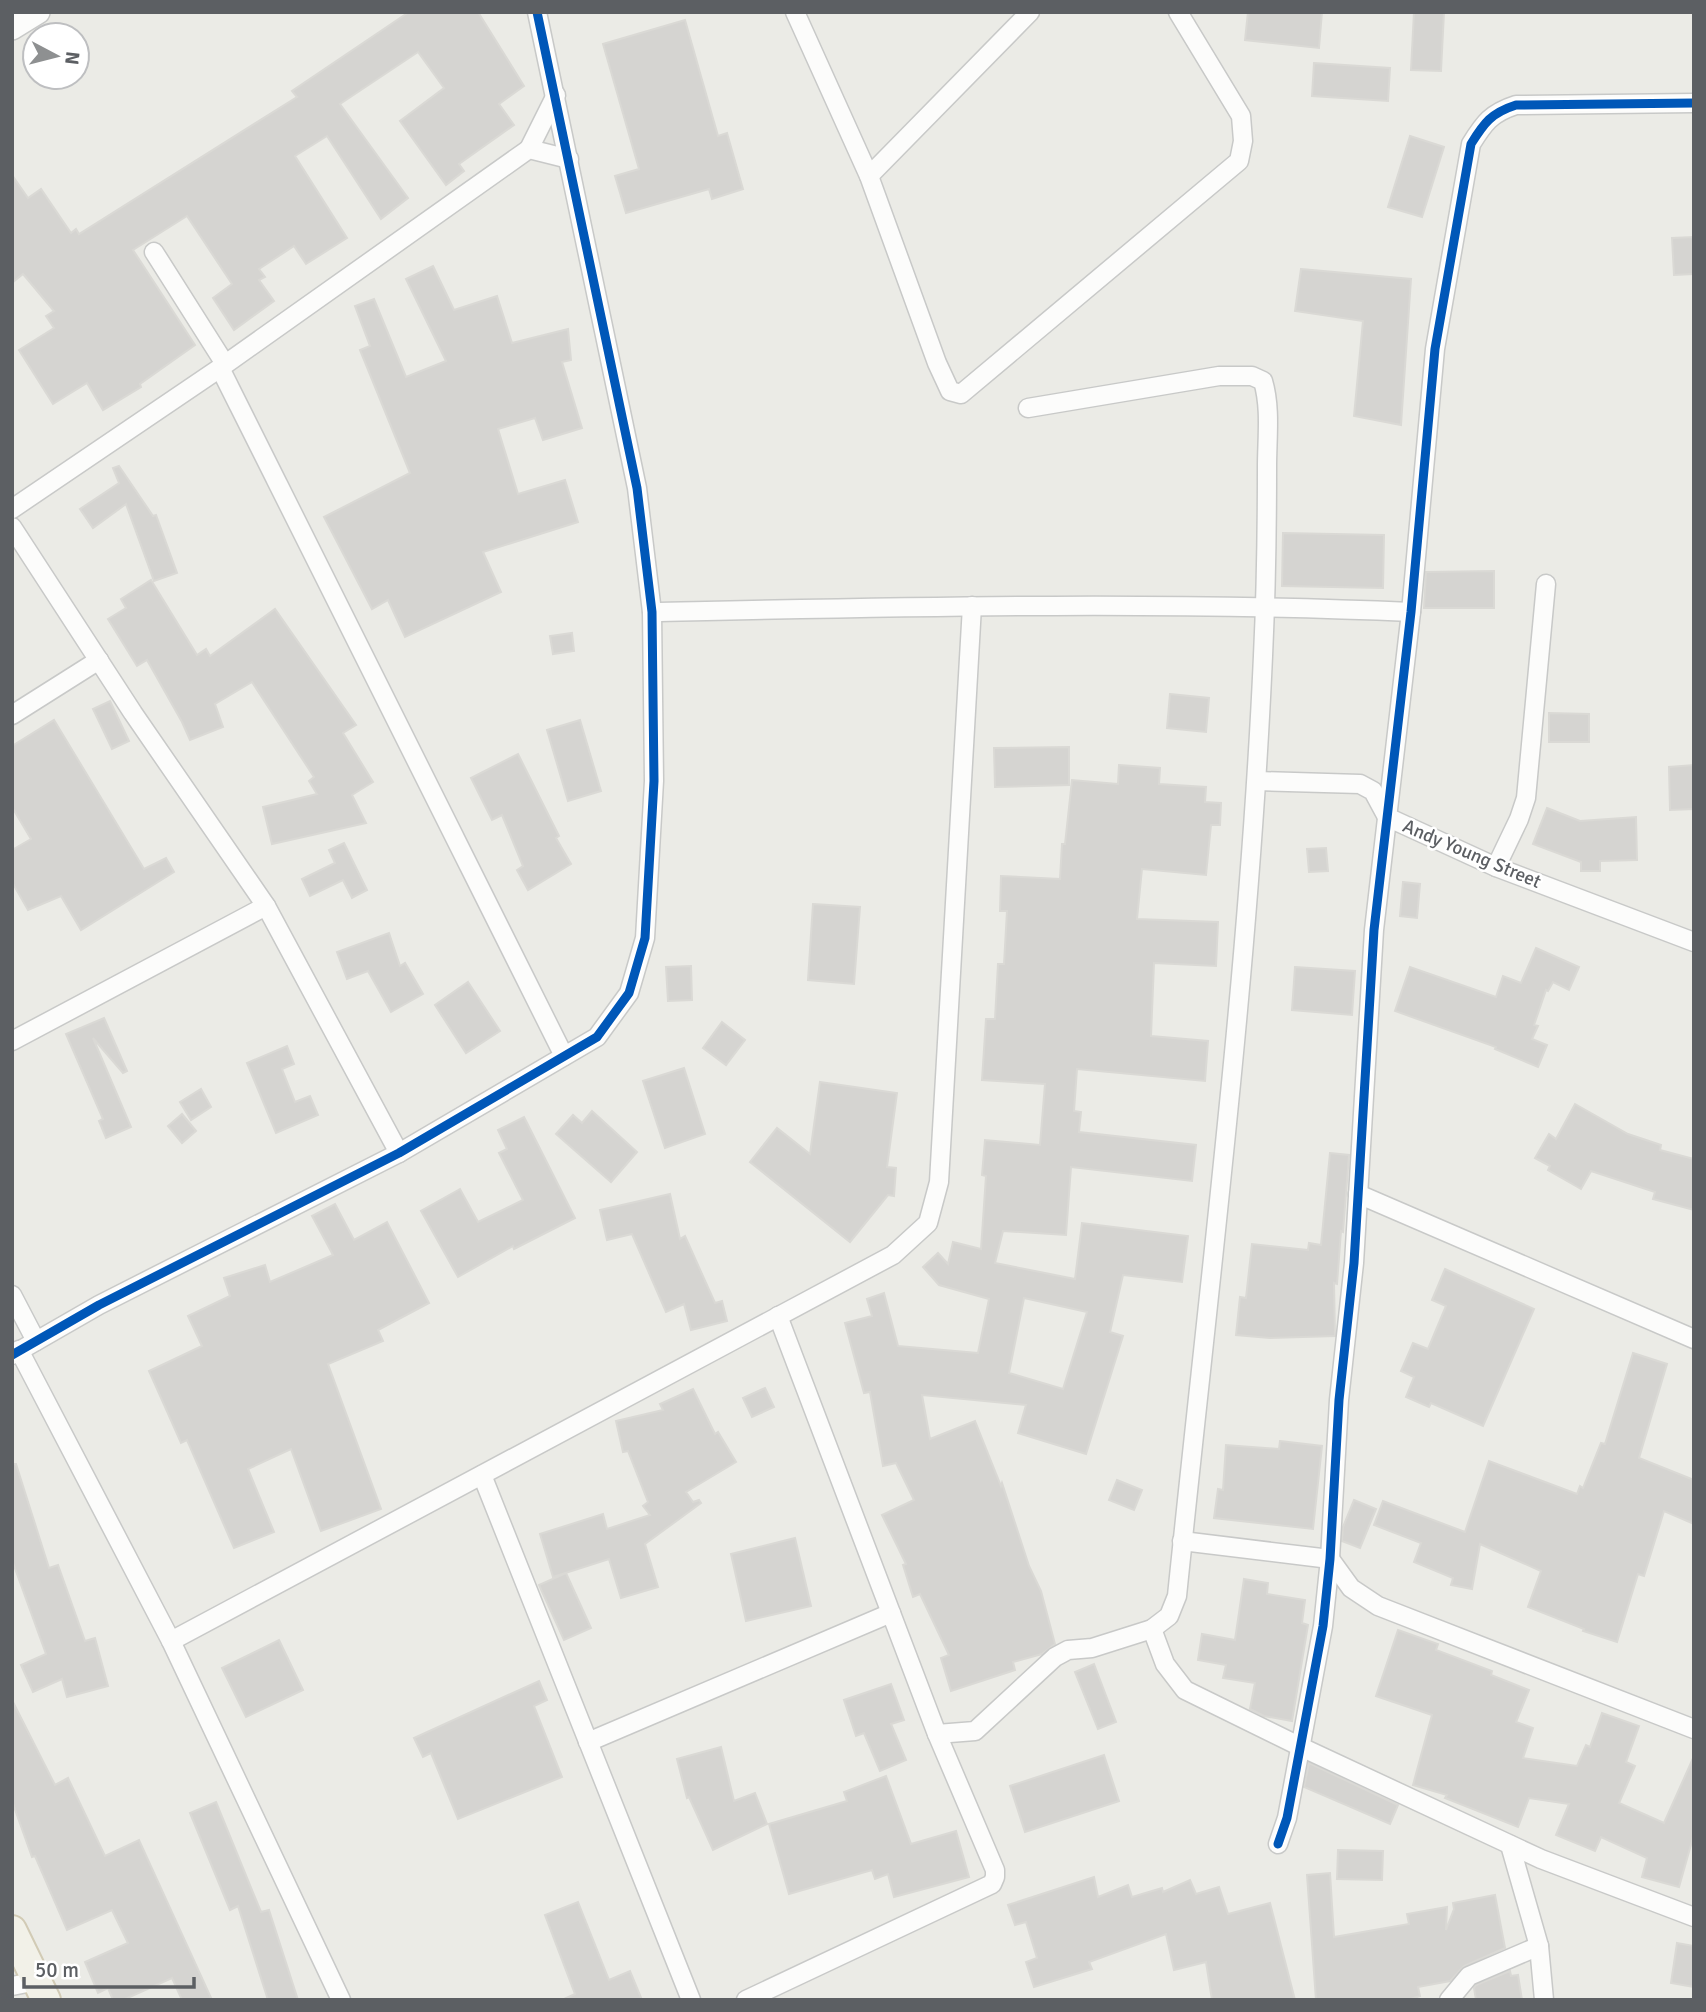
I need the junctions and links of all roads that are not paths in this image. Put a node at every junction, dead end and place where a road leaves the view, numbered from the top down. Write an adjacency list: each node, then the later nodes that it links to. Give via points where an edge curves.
1 (38, 12): 6 (street)
2 (537, 12): 7 (street)
3 (795, 12): 11 (street)
4 (1030, 12): 11 (street)
5 (1178, 12): 11 (street, via 1241,116 1239,161 961,394 950,391 937,363)
6 (12, 28)
7 (556, 95): 9 (street); 10 (street)
8 (1694, 103): 21 (street, via 1516,105 1498,111 1471,144 1435,349)
9 (529, 149): 10 (street); 13 (street)
10 (569, 159): 20 (street, via 637,488)
11 (869, 176)
12 (154, 252): 13 (street)
13 (223, 366): 15 (street); 30 (street)
14 (1028, 408): 19 (street, via 1219,376 1252,376 1263,381 1267,396)
15 (12, 509)
16 (12, 527): 22 (street)
17 (1546, 583): 26 (street, via 1527,798)
18 (972, 606): 19 (street); 20 (street); 34 (street, via 939,1182 928,1223 893,1255)
19 (1265, 606): 21 (street); 24 (street)
20 (652, 612): 30 (street, via 654,781 645,938 629,993 597,1037)
21 (1411, 612): 25 (street)
22 (99, 660): 23 (street); 27 (street)
23 (12, 715)
24 (1257, 781): 25 (street, Andy Young Street, via 1360,785 1373,791); 39 (street, via 1220,1198)
25 (1387, 817): 26 (street, Andy Young Street); 32 (street, via 1374,930)
26 (1496, 867): 28 (street, Andy Young Street)
27 (266, 906): 29 (street); 31 (street)
28 (1694, 942)
29 (12, 1041)
30 (564, 1056): 31 (street)
31 (399, 1153): 36 (street)
32 (1358, 1194): 35 (street); 40 (street, via 1339,1400)
33 (12, 1295): 36 (street)
34 (778, 1316): 38 (street); 41 (street)
35 (1694, 1339)
36 (36, 1341): 37 (street)
37 (16, 1353): 43 (street)
38 (482, 1475): 43 (street); 46 (street)
39 (1182, 1541): 40 (street); 42 (street, via 1177,1596 1169,1616)
40 (1331, 1559): 44 (street, via 1351,1588 1378,1606); 47 (street)
41 (891, 1613): 45 (street); 46 (street)
42 (1152, 1629): 45 (street, via 1092,1648 1068,1650 975,1731); 47 (street, via 1165,1664 1185,1690)
43 (171, 1641): 54 (street)
44 (1694, 1729)
45 (937, 1734): 56 (street, via 995,1870 992,1884)
46 (588, 1742): 55 (street)
47 (1301, 1747): 48 (street); 49 (street)
48 (1278, 1844)
49 (1510, 1845): 50 (street); 52 (street)
50 (1694, 1917)
51 (12, 1930): 53 (main road)
52 (1539, 1947): 57 (street, via 1469,1976); 58 (street)
53 (32, 1989)
54 (341, 2000)
55 (691, 2000)
56 (746, 2000)
57 (1449, 2000)
58 (1544, 2000)

